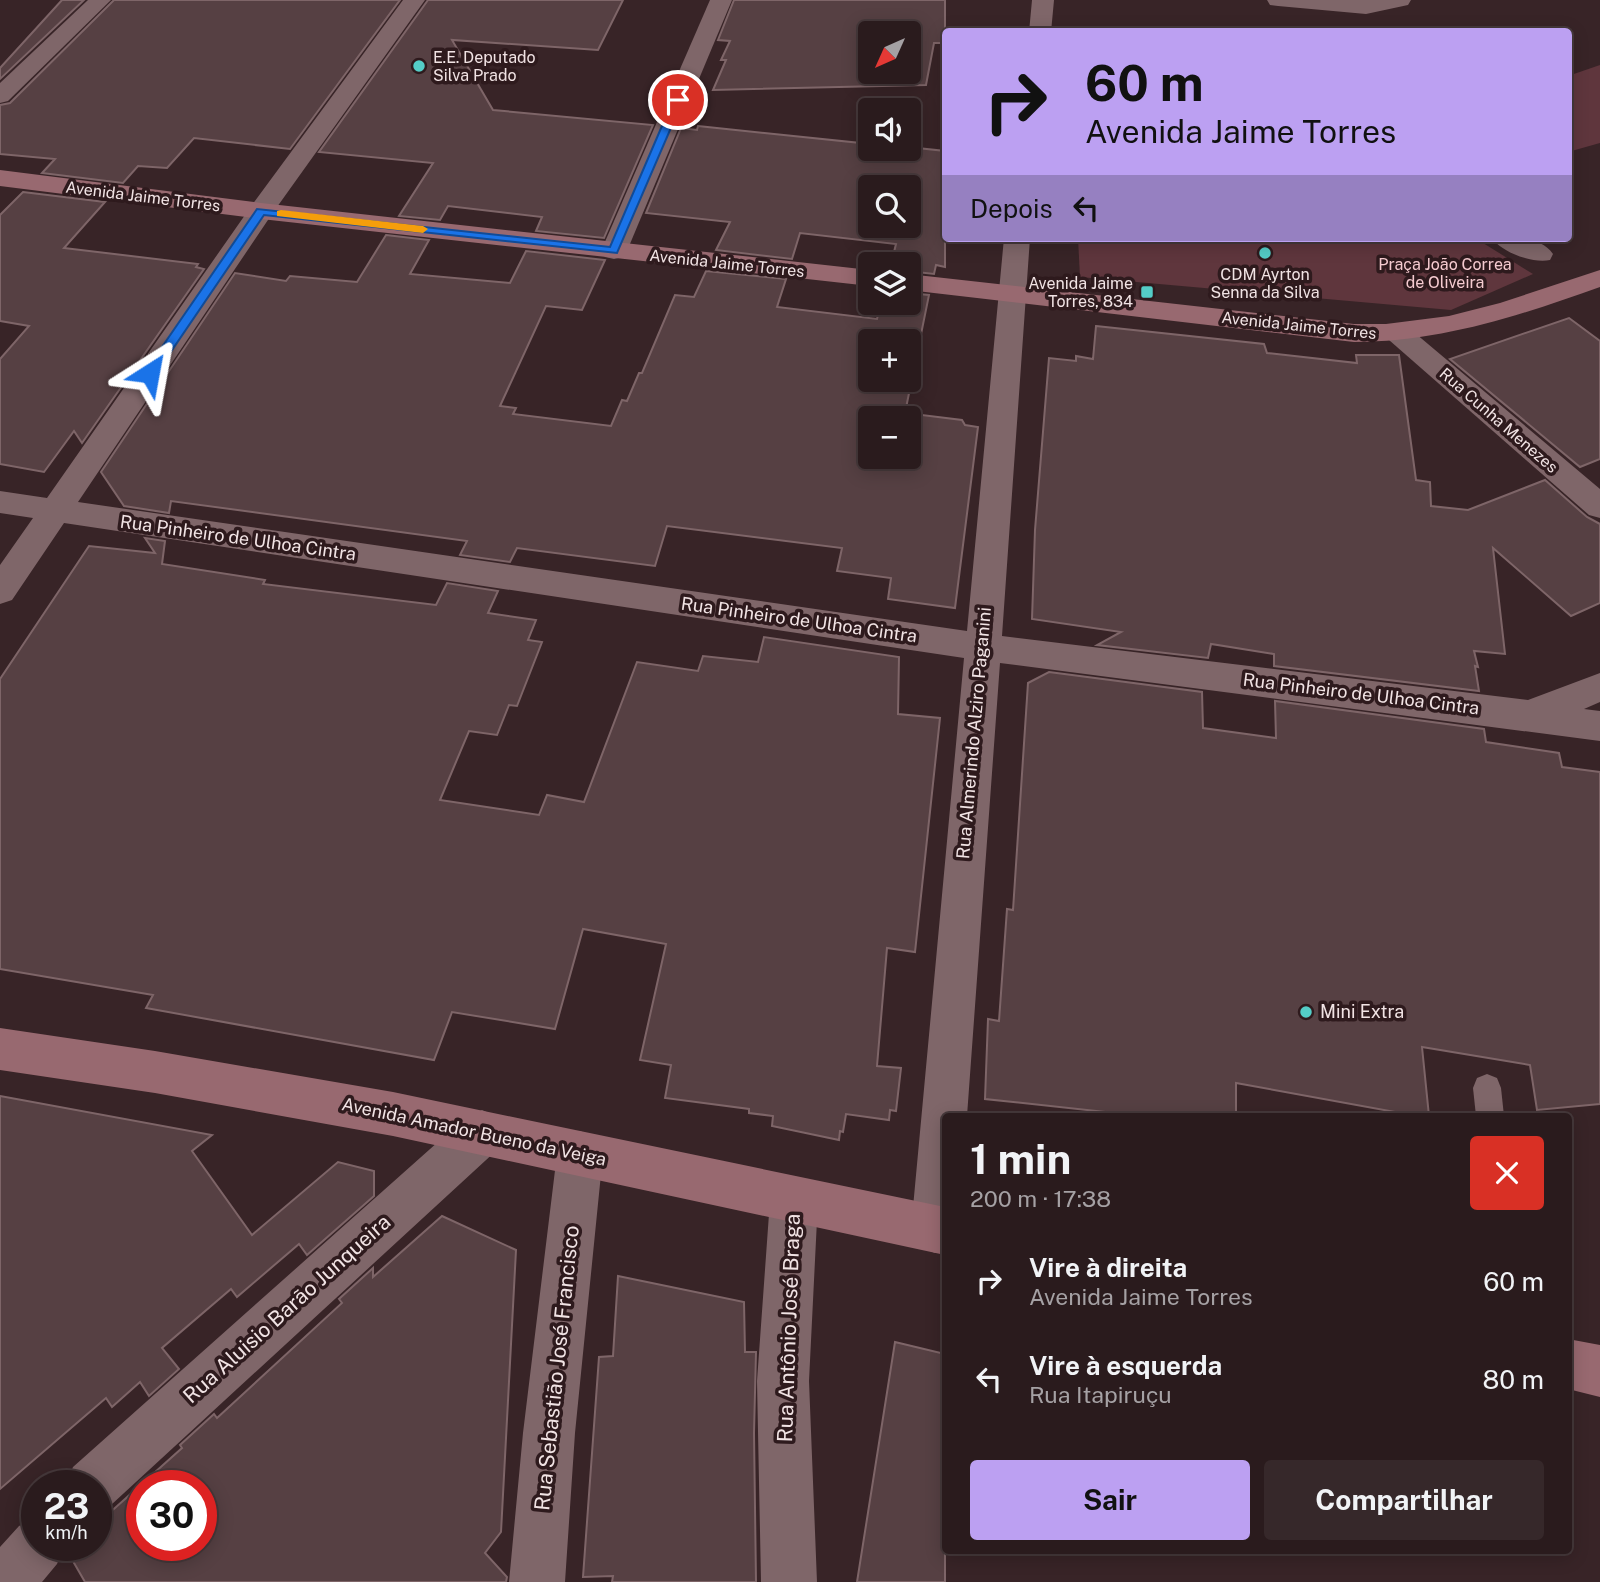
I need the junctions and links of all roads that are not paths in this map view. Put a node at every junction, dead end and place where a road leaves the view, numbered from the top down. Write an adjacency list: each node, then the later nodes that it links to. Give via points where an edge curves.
1 (100, 0): 10 (street)
2 (414, 0): 12 (street)
3 (721, 0): 15 (street)
4 (1044, 0): 8 (street)
5 (1278, 0): 7 (street)
6 (1400, 0): 7 (street)
7 (1365, 4): 9 (street)
8 (1040, 28)
9 (1370, 28)
10 (0, 96)
11 (0, 178): 12 (street, Avenida Jaime Torres)
12 (261, 211): 15 (street, Avenida Jaime Torres); 24 (street)
13 (1016, 242): 20 (street, Rua Almerindo Alziro Paganini)
14 (1514, 242): 16 (street)
15 (614, 251): 17 (street, Avenida Jaime Torres)
16 (1540, 254)
17 (858, 277)
18 (1600, 278): 21 (street, Avenida Jaime Torres, via 1461,323)
19 (921, 283): 20 (street, Avenida Jaime Torres)
20 (1010, 292): 21 (street, Avenida Jaime Torres, via 1354,333); 26 (street, Rua Almerindo Alziro Paganini)
21 (1399, 334): 23 (street, Rua Cunha Menezes)
22 (0, 502): 24 (street, Rua Pinheiro de Ulhoa Cintra)
23 (1600, 507)
24 (56, 511): 25 (street); 26 (street, Rua Pinheiro de Ulhoa Cintra)
25 (0, 591)
26 (981, 647): 28 (street, Rua Pinheiro de Ulhoa Cintra); 31 (street, Rua Almerindo Alziro Paganini)
27 (1600, 687): 28 (street)
28 (1530, 715): 29 (street, Rua Pinheiro de Ulhoa Cintra)
29 (1600, 726)
30 (0, 1049): 32 (street, Avenida Amador Bueno da Veiga, via 168,1074)
31 (948, 1113)
32 (482, 1133): 33 (street, Avenida Amador Bueno da Veiga); 39 (street, Rua Aluisio Barão Junqueira)
33 (580, 1154): 34 (street, Avenida Amador Bueno da Veiga); 42 (street, Rua Sebastião José Francisco)
34 (794, 1200): 36 (street, Avenida Amador Bueno da Veiga); 43 (street, Rua Antônio José Braga, via 783,1381)
35 (942, 1202): 36 (street, Rua Almerindo Alziro Paganini)
36 (940, 1230)
37 (1572, 1365): 38 (street)
38 (1600, 1371)
39 (110, 1470)
40 (24, 1561): 41 (street)
41 (6, 1582)
42 (537, 1582)
43 (789, 1582)

